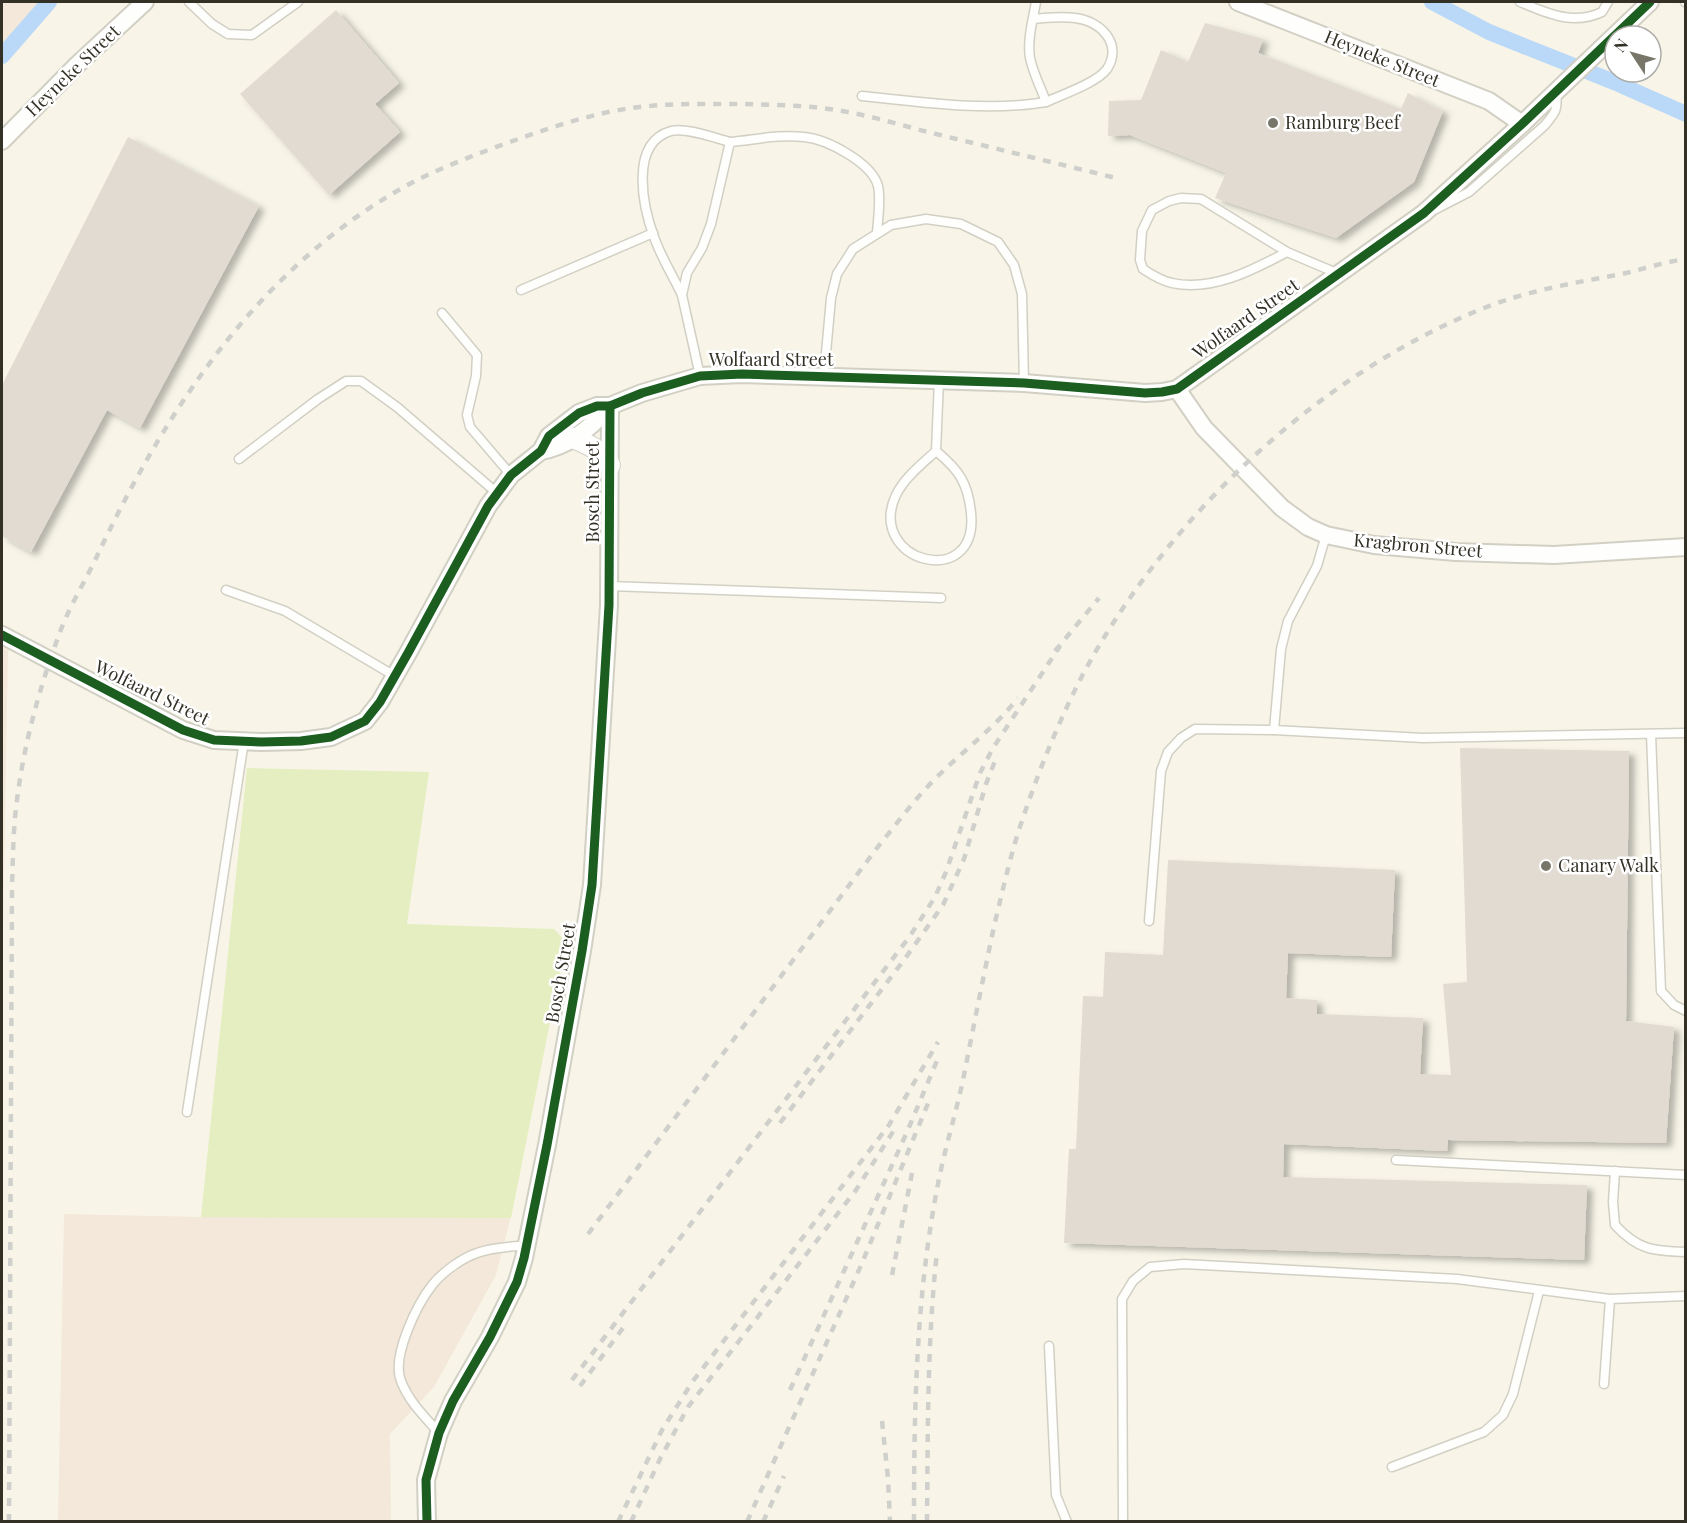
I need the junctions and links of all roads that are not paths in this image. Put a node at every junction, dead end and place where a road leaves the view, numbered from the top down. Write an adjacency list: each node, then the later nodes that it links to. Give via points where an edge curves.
1 (145, 2): 14 (street, Heyneke Street)
2 (189, 2): 3 (lane, via 228,34 252,35)
3 (298, 2)
4 (1036, 2): 9 (lane)
5 (1238, 2): 13 (street, Heyneke Street, via 1489,101)
6 (1520, 2): 7 (lane, via 1547,13 1580,19 1602,12)
7 (1608, 2)
8 (1650, 2): 10 (street, Wolfaard Street)
9 (1033, 19): 12 (lane, via 1030,57); 12 (lane, via 1077,18 1104,31 1114,50 1098,77)
10 (1560, 88): 13 (street, Wolfaard Street); 16 (lane, via 1557,107 1544,126 1469,192)
11 (862, 96): 12 (lane, via 981,106)
12 (1046, 102)
13 (1522, 124): 16 (street, Wolfaard Street)
14 (2, 141)
15 (730, 142): 17 (lane, via 672,131 655,140 646,155 641,178); 18 (lane, via 805,137 854,158 872,172 878,187); 22 (lane, via 711,224 687,273)
16 (1424, 213): 20 (street, Wolfaard Street)
17 (652, 233): 21 (lane); 22 (lane)
18 (877, 233): 24 (lane, via 853,249 837,274); 27 (lane, via 891,225 926,219 962,224 998,242 1014,265 1022,294)
19 (1287, 252): 19 (lane, via 1201,199 1181,198 1152,210 1142,231 1140,260 1143,269 1158,278 1190,285 1237,276); 20 (lane)
20 (1339, 274): 28 (street, Wolfaard Street)
21 (521, 290)
22 (682, 295): 25 (lane)
23 (442, 313): 35 (lane, via 477,355 467,416 470,427)
24 (824, 375): 25 (street, Wolfaard Street); 26 (street, Wolfaard Street)
25 (700, 376): 29 (street, Wolfaard Street)
26 (939, 380): 27 (street, Wolfaard Street); 32 (lane)
27 (1024, 383): 28 (street, Wolfaard Street, via 1145,393)
28 (1177, 389): 37 (street, Kragbron Street, via 1204,428 1282,508)
29 (610, 406): 30 (street, Wolfaard Street); 31 (street, Wolfaard Street, via 579,413 549,436); 34 (street, Bosch Street)
30 (573, 438): 31 (street, Wolfaard Street); 34 (street, via 603,454)
31 (541, 451): 35 (street, Wolfaard Street)
32 (936, 451): 32 (lane, via 906,479 891,516 894,533 903,548 919,558 938,561 963,549 972,522 965,484)
33 (239, 459): 36 (lane, via 346,381 361,381)
34 (610, 465): 39 (street, Bosch Street)
35 (511, 475): 36 (street, Wolfaard Street)
36 (497, 493): 43 (street, Wolfaard Street)
37 (1326, 535): 38 (street, Kragbron Street, via 1374,545 1456,552 1554,555); 44 (lane, via 1317,566 1288,621 1281,649)
38 (1686, 547)
39 (609, 586): 41 (lane); 54 (street, Bosch Street, via 592,885)
40 (226, 590): 43 (lane, via 285,611)
41 (941, 598)
42 (2, 635): 47 (street, Wolfaard Street, via 183,730 214,740)
43 (393, 675): 47 (street, Wolfaard Street, via 380,702 365,721 353,728 301,741)
44 (1274, 730): 46 (lane, via 1423,738); 48 (lane, via 1196,729 1168,752 1161,771)
45 (1686, 733): 46 (lane)
46 (1651, 734): 49 (lane, via 1662,991 1674,1005)
47 (244, 741): 50 (lane)
48 (1149, 921)
49 (1686, 1011)
50 (187, 1112)
51 (1396, 1160): 52 (lane)
52 (1615, 1171): 53 (lane); 55 (lane, via 1615,1225 1636,1244 1657,1251)
53 (1686, 1175)
54 (527, 1245): 61 (street, Bosch Street, via 517,1282); 61 (lane, via 477,1253 451,1268 433,1284 407,1329 398,1360 400,1379 412,1402)
55 (1686, 1252)
56 (1539, 1291): 58 (lane); 62 (lane, via 1513,1394 1503,1415 1484,1432); 65 (lane, via 1457,1279 1184,1264 1150,1267 1133,1281 1122,1299)
57 (1686, 1296): 58 (lane)
58 (1610, 1299): 60 (lane)
59 (1049, 1346): 64 (lane, via 1056,1495)
60 (1604, 1384)
61 (439, 1432): 63 (street, Bosch Street, via 426,1480)
62 (1392, 1467)
63 (427, 1521)
64 (1067, 1521)
65 (1123, 1521)

